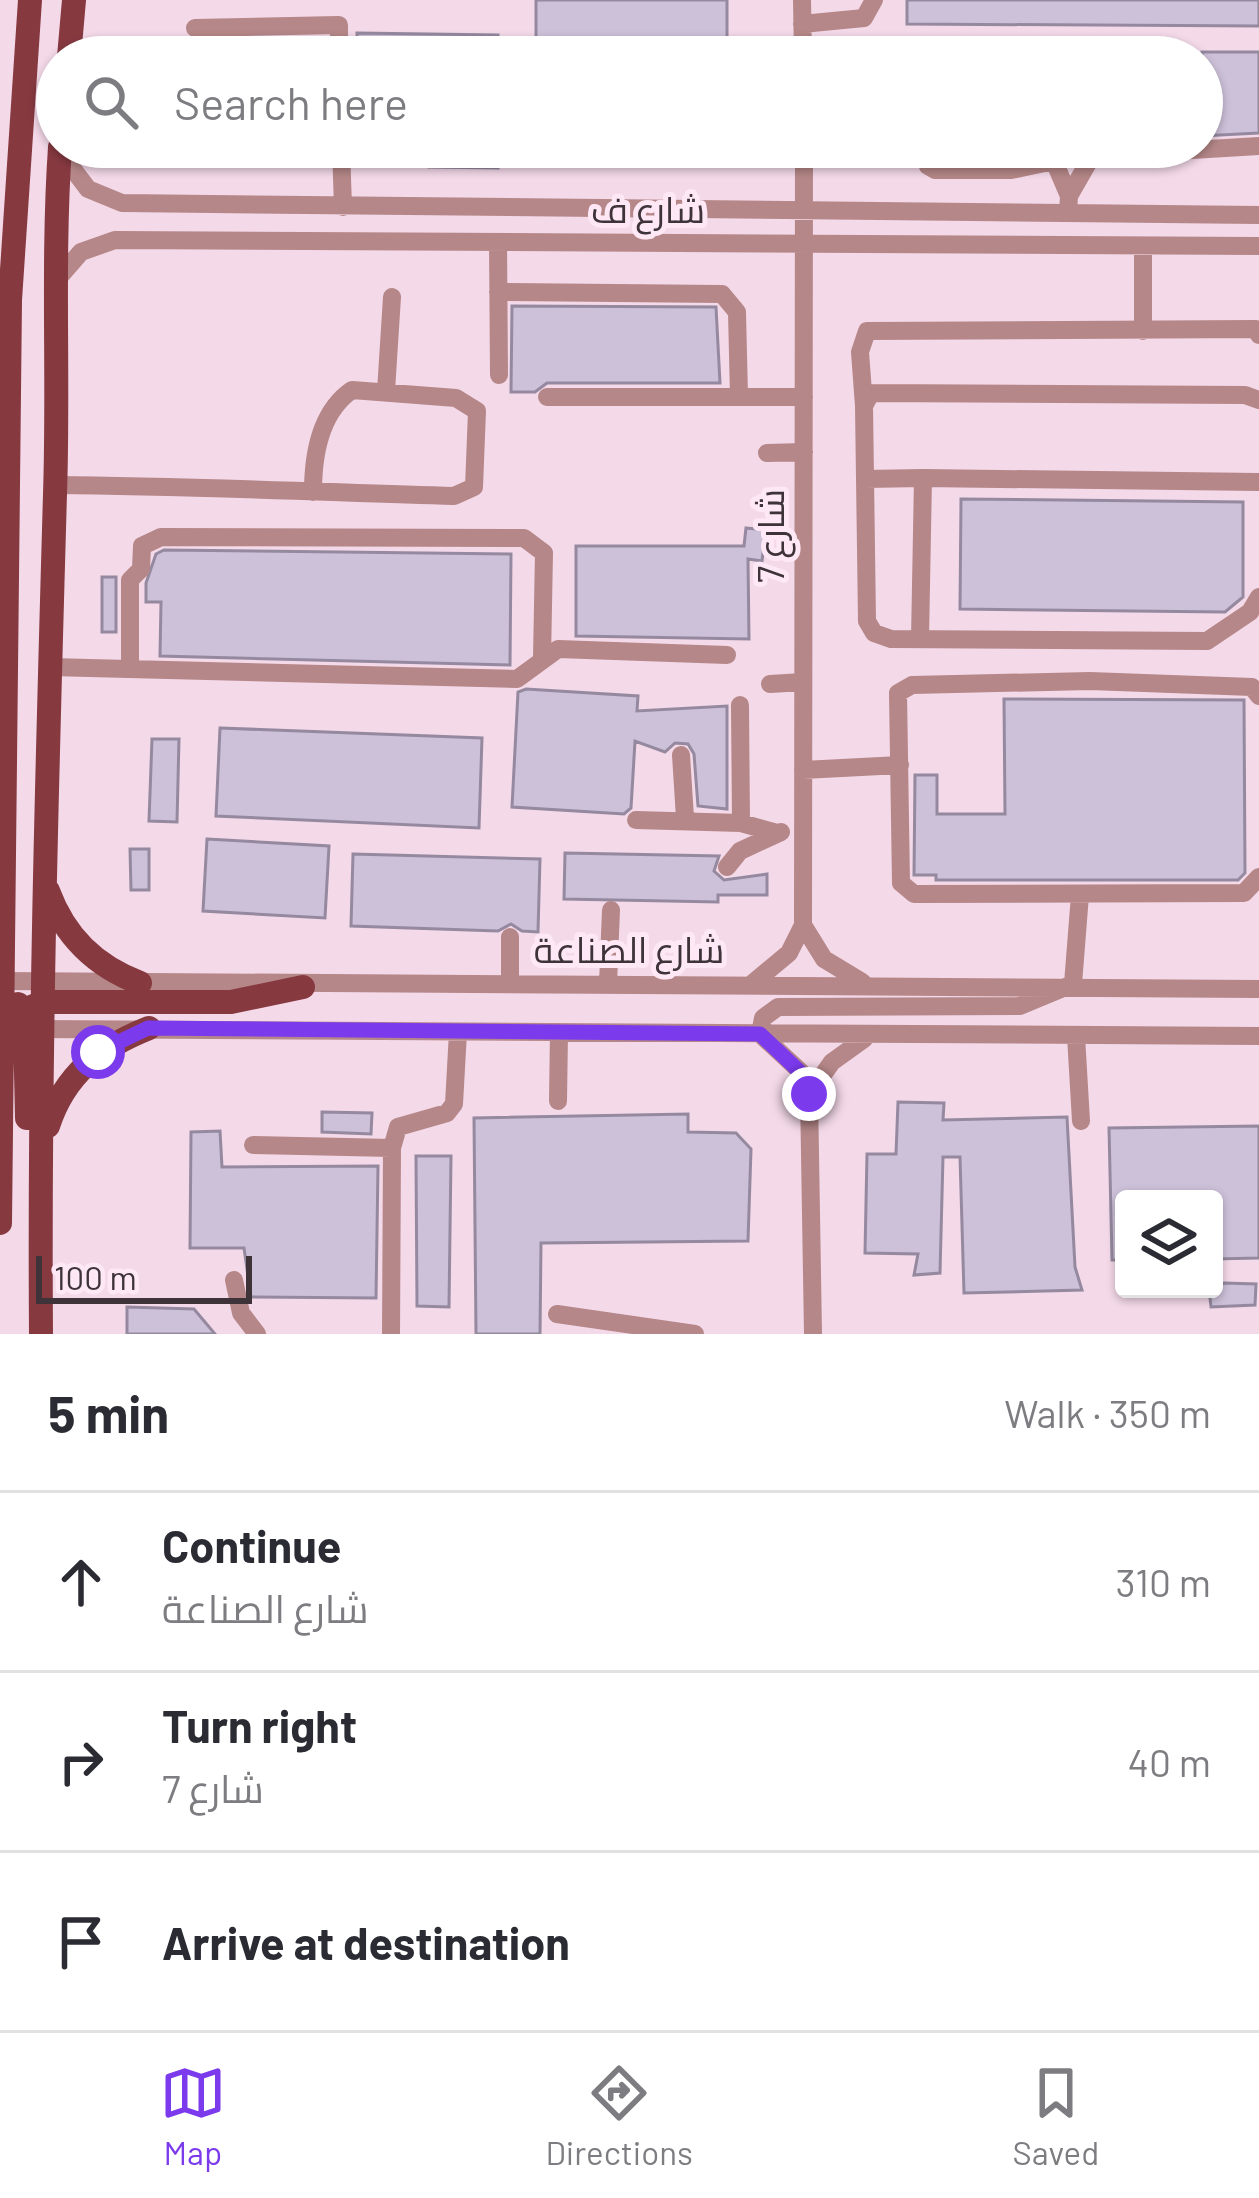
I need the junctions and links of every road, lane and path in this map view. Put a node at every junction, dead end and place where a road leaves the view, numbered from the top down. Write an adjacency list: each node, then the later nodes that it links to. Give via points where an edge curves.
1 (30, 0): 20 (main road)
2 (74, 0): 7 (main road)
3 (802, 0): 5 (street)
4 (874, 0): 5 (street, via 864,19)
5 (802, 24): 9 (street)
6 (195, 28): 8 (street, via 339,25)
7 (71, 36)
8 (339, 36)
9 (802, 36)
10 (1259, 146): 11 (street)
11 (1223, 147)
12 (59, 168): 29 (main road)
13 (73, 168): 22 (street, شارع ف, via 88,189 122,203)
14 (342, 168): 22 (street)
15 (804, 168): 24 (street, شارع 7)
16 (932, 168): 17 (street)
17 (1016, 168)
18 (1057, 168): 21 (street)
19 (1086, 168): 21 (street)
20 (8, 169): 31 (main road)
21 (1069, 204): 23 (street, شارع ف); 24 (street, شارع ف)
22 (343, 207): 24 (street, شارع ف)
23 (1254, 213)
24 (805, 214): 26 (street, شارع 7)
25 (498, 242): 26 (street, شارع ف); 29 (street, شارع ف, via 115,240 81,252); 30 (street)
26 (804, 244): 27 (street, شارع ف); 39 (street, شارع 7)
27 (1143, 245): 28 (street, شارع ف); 33 (street)
28 (1256, 248)
29 (53, 284): 47 (main road)
30 (498, 292): 35 (street); 38 (street, via 722,293 737,312)
31 (5, 293): 62 (main road)
32 (392, 297): 36 (street)
33 (1143, 331): 34 (street); 41 (street, via 867,331 860,352)
34 (1259, 334)
35 (499, 375)
36 (386, 391): 48 (street, via 341,397 317,444); 48 (street, via 456,398 477,411 474,487 454,496)
37 (547, 397): 38 (street)
38 (739, 397): 39 (street)
39 (804, 398): 42 (street, شارع 7)
40 (1259, 400): 41 (street, via 871,393)
41 (865, 406): 45 (street)
42 (804, 452): 43 (street); 55 (street, شارع 7)
43 (766, 453)
44 (922, 478): 45 (street); 46 (street); 50 (street)
45 (865, 479): 50 (street, via 867,621 874,634)
46 (1259, 482)
47 (56, 485): 48 (street); 53 (main road)
48 (313, 492)
49 (1259, 597): 50 (street, via 1207,641)
50 (920, 639)
51 (727, 655): 52 (street, via 558,649)
52 (542, 658): 54 (street, via 517,680); 54 (street, via 544,553 524,538 161,538 142,546 141,569 130,580)
53 (50, 667): 54 (street); 71 (main road)
54 (130, 669)
55 (803, 682): 56 (street); 61 (street, شارع 7)
56 (770, 684)
57 (1259, 696): 60 (street, via 1252,687 1153,682 912,685 898,693)
58 (740, 705): 65 (street)
59 (681, 755): 63 (street)
60 (900, 765): 61 (street); 72 (street, via 901,883 914,894)
61 (803, 770): 66 (street, شارع 7)
62 (2, 780): 69 (main road); 84 (main road)
63 (685, 818): 64 (street); 65 (street)
64 (636, 820)
65 (741, 823): 67 (street)
66 (803, 830): 67 (street); 74 (street, شارع 7)
67 (776, 832): 68 (street)
68 (727, 867)
69 (1, 872): 84 (main road)
70 (1259, 877): 72 (street, via 1244,893)
71 (44, 880): 76 (main road, via 77,944); 84 (main road)
72 (1080, 895): 80 (street)
73 (611, 910): 79 (street)
74 (803, 925): 77 (street, via 789,953); 81 (street, via 824,959)
75 (510, 937): 78 (street)
76 (140, 982): 82 (street, شارع الصناعة); 84 (street, شارع الصناعة)
77 (753, 983): 79 (street, شارع الصناعة); 81 (street, شارع الصناعة)
78 (511, 984): 79 (street, شارع الصناعة); 82 (street, شارع الصناعة)
79 (608, 984)
80 (1073, 984): 81 (street, شارع الصناعة); 83 (street, شارع الصناعة); 88 (street, via 1020,1006 778,1007 763,1018)
81 (878, 986)
82 (303, 987): 84 (main road, via 231,1002)
83 (1259, 989)
84 (19, 1006): 85 (street); 95 (main road); 97 (main road); 100 (main road, via 27,1195)
85 (148, 1028): 86 (street); 97 (main road, via 77,1071)
86 (458, 1032): 87 (street); 98 (street, via 454,1104 398,1127)
87 (559, 1032): 88 (street); 93 (street)
88 (760, 1034): 89 (street); 92 (street, via 800,1072)
89 (869, 1036): 90 (street); 92 (street, via 849,1046)
90 (1076, 1036): 91 (street); 94 (street)
91 (1256, 1037)
92 (809, 1094): 107 (street)
93 (558, 1101)
94 (1081, 1121)
95 (1, 1140): 99 (main road)
96 (253, 1145): 98 (street)
97 (42, 1146): 100 (main road)
98 (392, 1148): 105 (street)
99 (0, 1223)
100 (40, 1257): 103 (main road)
101 (234, 1280): 104 (street, via 241,1313)
102 (557, 1314): 106 (street)
103 (41, 1334)
104 (257, 1334)
105 (391, 1334)
106 (695, 1334)
107 (813, 1334)

